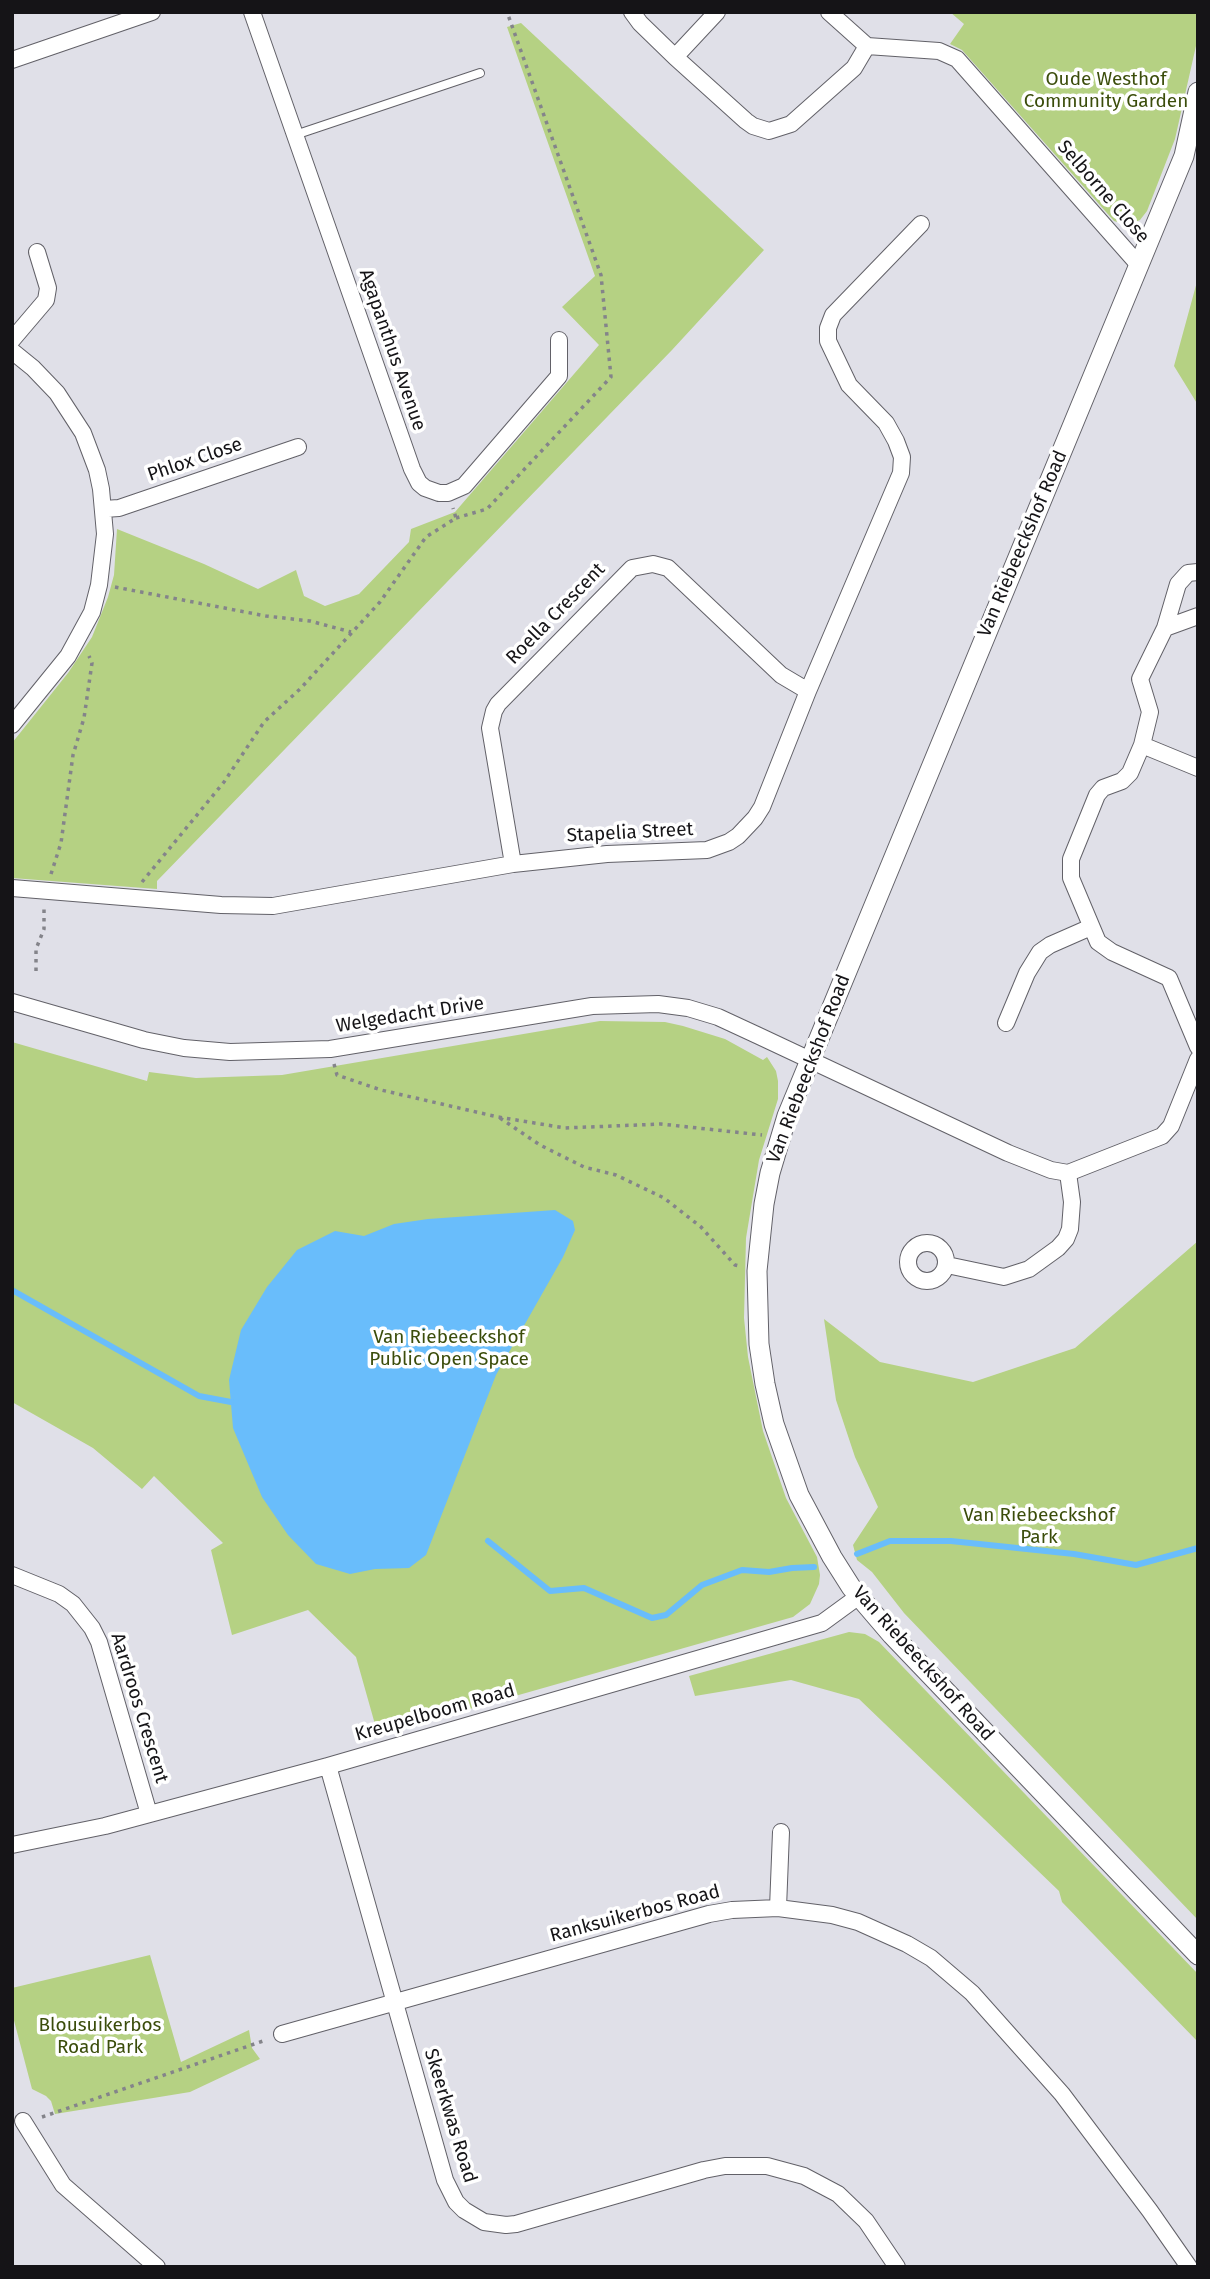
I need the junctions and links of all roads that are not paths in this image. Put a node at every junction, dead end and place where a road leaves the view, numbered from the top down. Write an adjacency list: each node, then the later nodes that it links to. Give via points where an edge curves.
1 (152, 12): 8 (street)
2 (252, 12): 11 (street, Agapanthus Avenue)
3 (632, 12): 7 (street)
4 (717, 12): 7 (street)
5 (829, 12): 6 (street)
6 (867, 46): 7 (street, via 854,68 791,124 769,131 746,121); 14 (street, Selborne Close, via 939,51 957,59)
7 (675, 57)
8 (12, 60)
9 (480, 73): 11 (lane)
10 (1198, 92): 14 (street, Van Riebeeckshof Road, via 1184,156)
11 (295, 135): 16 (street, Agapanthus Avenue, via 419,482 432,491 448,493 464,486 559,376)
12 (921, 224): 23 (street, Stapelia Street, via 833,315 828,328 828,341 849,385 886,423 902,457 901,473)
13 (37, 252): 15 (street, via 48,288 46,300)
14 (1139, 264): 35 (street, Van Riebeeckshof Road)
15 (12, 340)
16 (559, 340)
17 (12, 351): 19 (street, via 57,393 83,433 97,470)
18 (298, 447): 19 (street, Phlox Close, via 119,508)
19 (104, 509): 24 (street, via 104,546 92,612 68,656)
20 (1198, 572): 22 (street, via 1188,573 1178,584)
21 (1198, 616): 22 (street)
22 (1165, 628): 25 (street, via 1140,679 1150,712)
23 (807, 691): 27 (street, Stapelia Street, via 762,807 748,828 729,842 696,851); 27 (street, Roella Crescent, via 781,675 668,568 653,564 632,568 494,711 490,728)
24 (12, 725)
25 (1142, 745): 26 (street); 29 (street, via 1130,773 1097,795 1071,859 1071,878)
26 (1198, 768)
27 (513, 863): 28 (street, Stapelia Street, via 273,906)
28 (12, 888)
29 (1091, 927): 31 (street, via 1098,942 1112,953 1169,978); 32 (street, via 1040,952)
30 (12, 1002): 35 (street, Welgedacht Drive, via 144,1040 230,1052 330,1049 592,1006 658,1004 718,1017)
31 (1192, 1013): 33 (street)
32 (1006, 1023)
33 (1198, 1047)
34 (1198, 1059): 36 (street, via 1171,1126 1162,1136)
35 (809, 1060): 36 (street, Welgedacht Drive, via 1007,1153); 39 (street, Van Riebeeckshof Road, via 778,1143 764,1204 757,1271 759,1344 786,1462 815,1526)
36 (1068, 1173): 37 (street, via 1070,1229 1058,1248 1029,1269 1004,1277)
37 (947, 1265)
38 (12, 1575): 41 (street, Aardroos Crescent, via 59,1594 92,1628)
39 (859, 1596): 40 (street, Kreupelboom Road, via 822,1623); 45 (street, Van Riebeeckshof Road)
40 (328, 1766): 41 (street, Kreupelboom Road); 46 (street, Skeerkwas Road)
41 (149, 1814): 43 (street, Kreupelboom Road)
42 (781, 1832): 44 (street)
43 (12, 1845)
44 (778, 1908): 46 (street, Ranksuikerbos Road, via 709,1914); 51 (street, Ranksuikerbos Road, via 858,1922 907,1944 952,1975 1062,2094)
45 (1198, 1955)
46 (395, 2003): 47 (street, Ranksuikerbos Road); 50 (street, Skeerkwas Road, via 445,2180 456,2202 474,2217 516,2224 704,2170 767,2166 804,2176 838,2194 866,2221)
47 (282, 2034)
48 (23, 2121): 49 (street, via 63,2185)
49 (158, 2267)
50 (897, 2267)
51 (1189, 2267)

